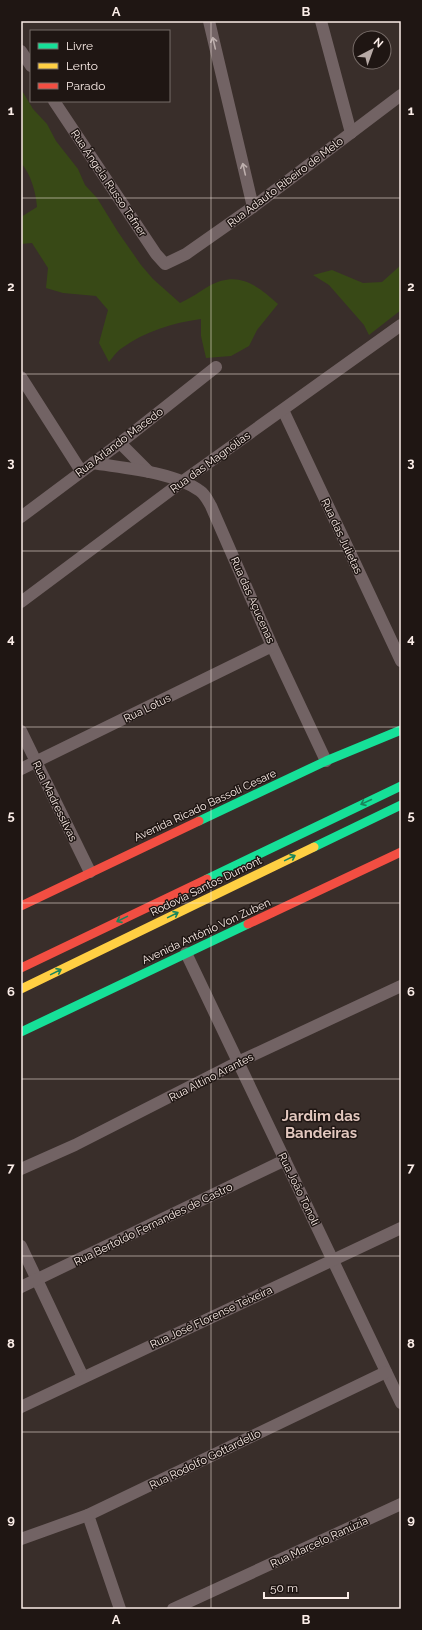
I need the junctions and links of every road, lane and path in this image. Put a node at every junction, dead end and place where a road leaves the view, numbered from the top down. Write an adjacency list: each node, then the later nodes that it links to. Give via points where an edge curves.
1 (209, 21): 8 (street, one-way to 1)
2 (321, 21): 7 (street)
3 (21, 51): 4 (street)
4 (30, 64)
5 (401, 95): 7 (street, Rua Adauto Ribeiro de Melo)
6 (55, 102): 9 (street, Rua Ângela Russo Tafner)
7 (351, 133): 8 (street, Rua Adauto Ribeiro de Melo)
8 (253, 207): 9 (street, Rua Adauto Ribeiro de Melo, via 186,254)
9 (165, 264)
10 (401, 326): 13 (street, Rua das Magnólias)
11 (216, 367): 14 (street, Rua Arlando Macedo)
12 (21, 377): 16 (street)
13 (283, 410): 18 (street, Rua das Magnólias); 22 (street, Rua das Julietas)
14 (120, 443): 15 (street, Rua Arlando Macedo); 17 (street, Rua das Açucenas)
15 (92, 463): 16 (street, Rua Arlando Macedo); 17 (street, Rua das Açucenas)
16 (81, 471): 19 (street, Rua Arlando Macedo)
17 (149, 472): 18 (street, Rua das Açucenas)
18 (182, 482): 20 (street, Rua das Magnólias); 21 (street, Rua das Açucenas, via 201,491 211,506)
19 (21, 516)
20 (21, 602)
21 (272, 646): 25 (street, Rua das Açucenas); 26 (street, Rua Lotus)
22 (401, 661)
23 (401, 730): 25 (main road, Avenida Ricado Bassoli Cesare)
24 (21, 731): 26 (street, Rua Madressilvas)
25 (326, 761): 31 (main road, Avenida Ricado Bassoli Cesare)
26 (36, 762): 27 (street, Rua Lotus); 31 (street, Rua Madressilvas)
27 (21, 769)
28 (401, 786): 34 (main road, Rodovia Santos Dumont, one-way to 34)
29 (401, 805): 36 (main road, Rodovia Santos Dumont, one-way to 29)
30 (401, 852): 33 (main road, Avenida Antônio Von Zuben)
31 (90, 872): 32 (main road, Avenida Ricado Bassoli Cesare)
32 (21, 906)
33 (186, 953): 37 (main road, Avenida Antônio Von Zuben); 38 (street, Rua João Tonoli)
34 (21, 968)
35 (401, 986): 38 (street, Rua Altino Arantes)
36 (21, 988)
37 (21, 1032)
38 (238, 1062): 39 (street, Rua João Tonoli); 40 (street, Rua Altino Arantes, via 75,1145)
39 (285, 1160): 43 (street, Rua João Tonoli); 44 (street, Rua Bertoldo Fernandes de Castro)
40 (21, 1169)
41 (401, 1228): 43 (street, Rua José Florense Teixeira)
42 (21, 1246): 44 (street)
43 (333, 1260): 46 (street, Rua João Tonoli); 47 (street, Rua José Florense Teixeira)
44 (37, 1279): 45 (street, Rua Bertoldo Fernandes de Castro); 47 (street)
45 (21, 1287)
46 (386, 1372): 48 (street, Rua João Tonoli); 51 (street, Rua Rodolfo Gottardello)
47 (83, 1377): 49 (street, Rua José Florense Teixeira)
48 (401, 1403)
49 (21, 1407)
50 (401, 1504): 54 (street, Rua Marcelo Ranúzia)
51 (88, 1515): 52 (street, Rua Rodolfo Gottardello); 53 (street)
52 (21, 1539)
53 (120, 1609)
54 (172, 1609)

